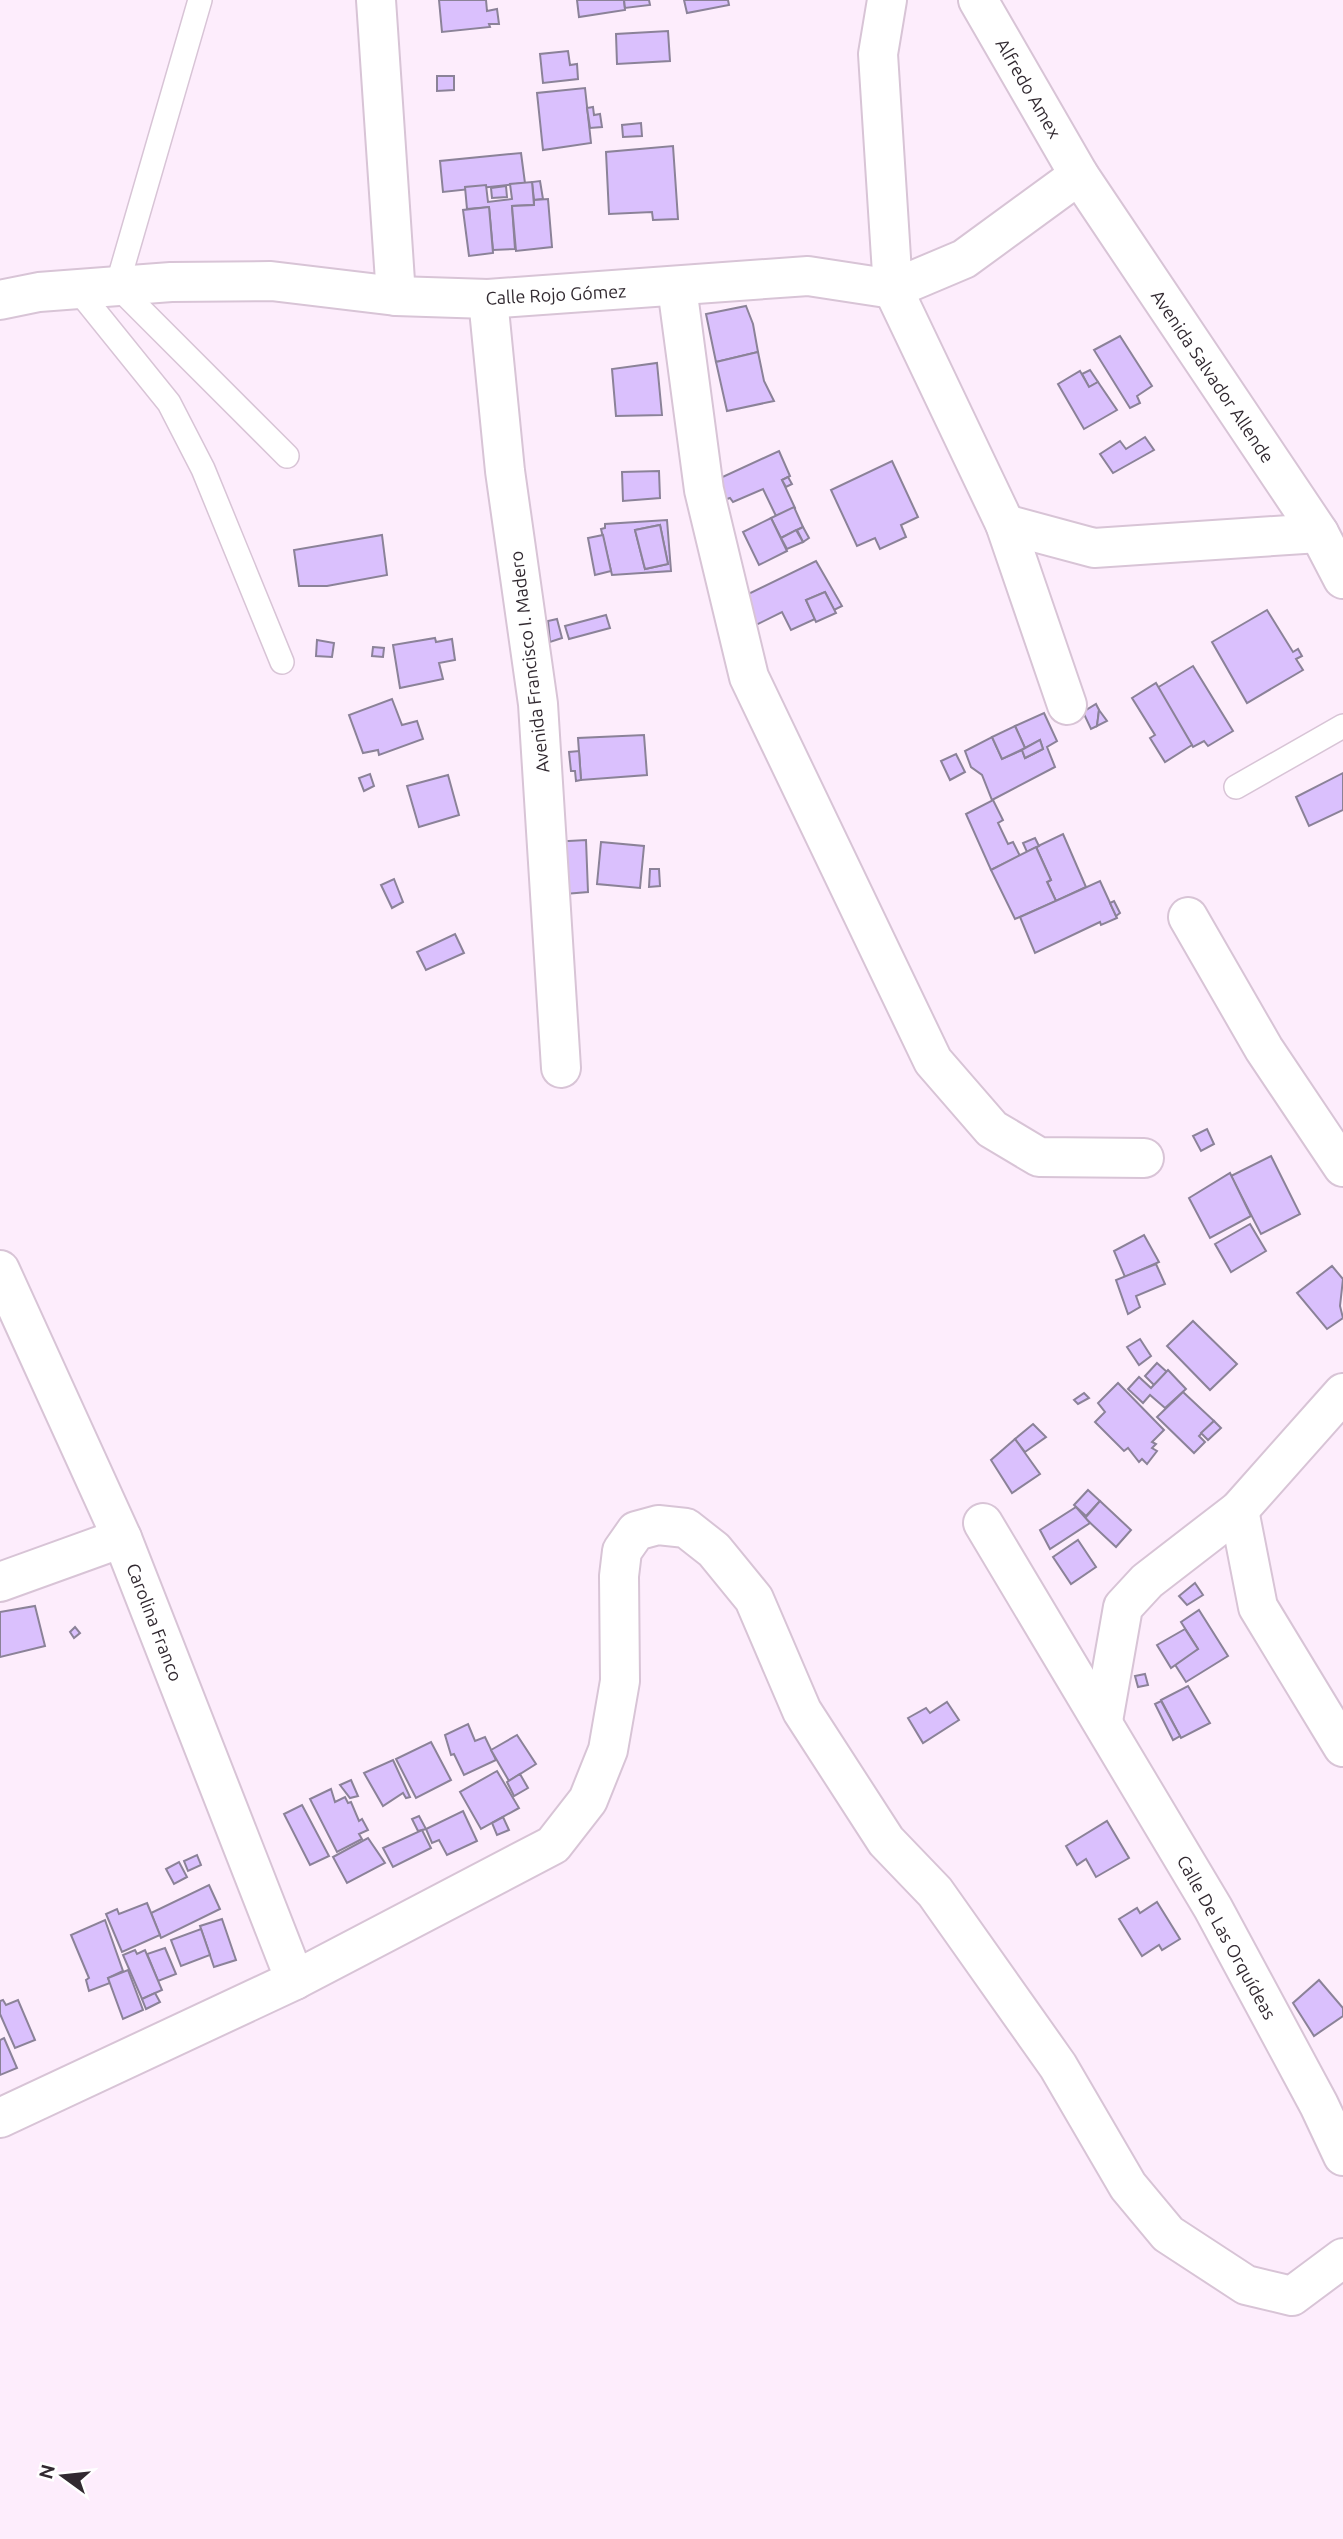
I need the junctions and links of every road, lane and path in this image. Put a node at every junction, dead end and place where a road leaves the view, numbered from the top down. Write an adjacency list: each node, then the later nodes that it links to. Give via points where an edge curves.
1 (200, 0): 6 (lane)
2 (376, 0): 10 (street)
3 (887, 0): 9 (street, via 878,54)
4 (978, 0): 5 (street, Alfredo Amex)
5 (1079, 175): 9 (street, via 964,259); 15 (street, Avenida Salvador Allende)
6 (117, 286): 8 (street, Calle Rojo Gómez); 10 (street, Calle Rojo Gómez, via 271,281); 13 (lane)
7 (677, 287): 9 (street, Calle Rojo Gómez, via 808,276); 11 (street, Calle Rojo Gómez); 23 (street, via 704,490 749,677 933,1060 992,1129 1039,1157)
8 (77, 289): 12 (street, Calle Rojo Gómez); 17 (lane, via 169,403 203,469)
9 (893, 289): 14 (street)
10 (396, 296): 11 (street, Calle Rojo Gómez)
11 (488, 299): 22 (street, Avenida Francisco I. Madero, via 505,471 538,704)
12 (0, 300)
13 (287, 456)
14 (1005, 524): 15 (street, via 1094,548); 18 (street)
15 (1319, 533): 16 (street, Avenida Salvador Allende)
16 (1343, 579)
17 (282, 662)
18 (1067, 705)
19 (1343, 726): 20 (lane)
20 (1236, 787)
21 (1188, 917): 24 (street, via 1264,1049)
22 (561, 1068)
23 (1144, 1158)
24 (1343, 1167)
25 (0, 1270): 26 (street, Carolina Franco)
26 (9, 1312): 30 (street, Carolina Franco)
27 (1343, 1393): 28 (street)
28 (1239, 1510): 32 (street, via 1147,1581 1123,1607); 33 (street, via 1258,1607)
29 (983, 1522): 32 (street, Calle De Las Orquídeas)
30 (122, 1538): 31 (street); 34 (street, Carolina Franco)
31 (0, 1582)
32 (1103, 1721): 36 (street, Calle De Las Orquídeas, via 1213,1908)
33 (1343, 1747)
34 (295, 1980): 35 (street); 37 (street, via 553,1845 588,1800 608,1750 620,1681 622,1551 636,1531 659,1525 686,1528 714,1550 754,1599 802,1711 886,1841 935,1892 1058,2066 1128,2186 1168,2234 1246,2285 1292,2296)
35 (0, 2118)
36 (1343, 2156)
37 (1343, 2258)

